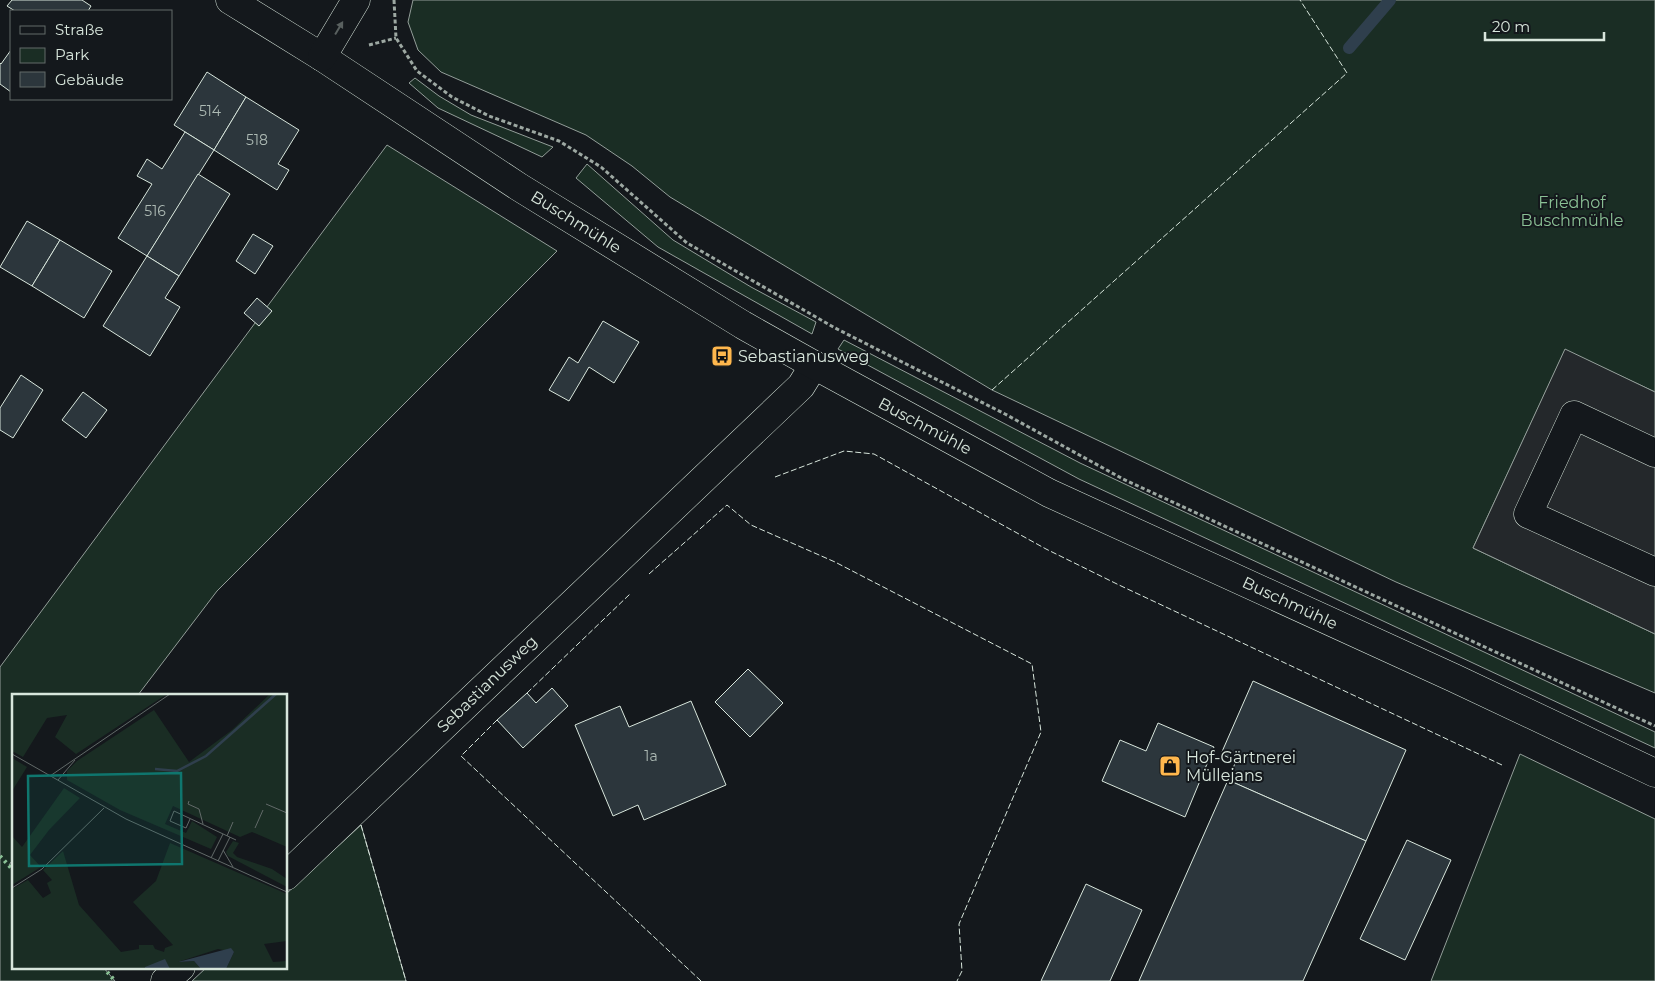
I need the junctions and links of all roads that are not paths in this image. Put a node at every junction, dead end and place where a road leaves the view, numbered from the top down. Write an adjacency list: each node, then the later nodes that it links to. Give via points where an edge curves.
1 (356, 0): 3 (main road, one-way to 1)
2 (236, 1): 3 (main road, Buschmühle)
3 (322, 57): 4 (main road, Buschmühle, via 519,187)
4 (814, 365): 7 (main road, Buschmühle, via 1049,492); 8 (main road, Sebastianusweg, via 801,386)
5 (1655, 454): 6 (main road, via 1574,415 1528,514)
6 (1655, 572)
7 (1655, 773)
8 (288, 874)
9 (180, 968): 10 (main road)
10 (165, 981)

